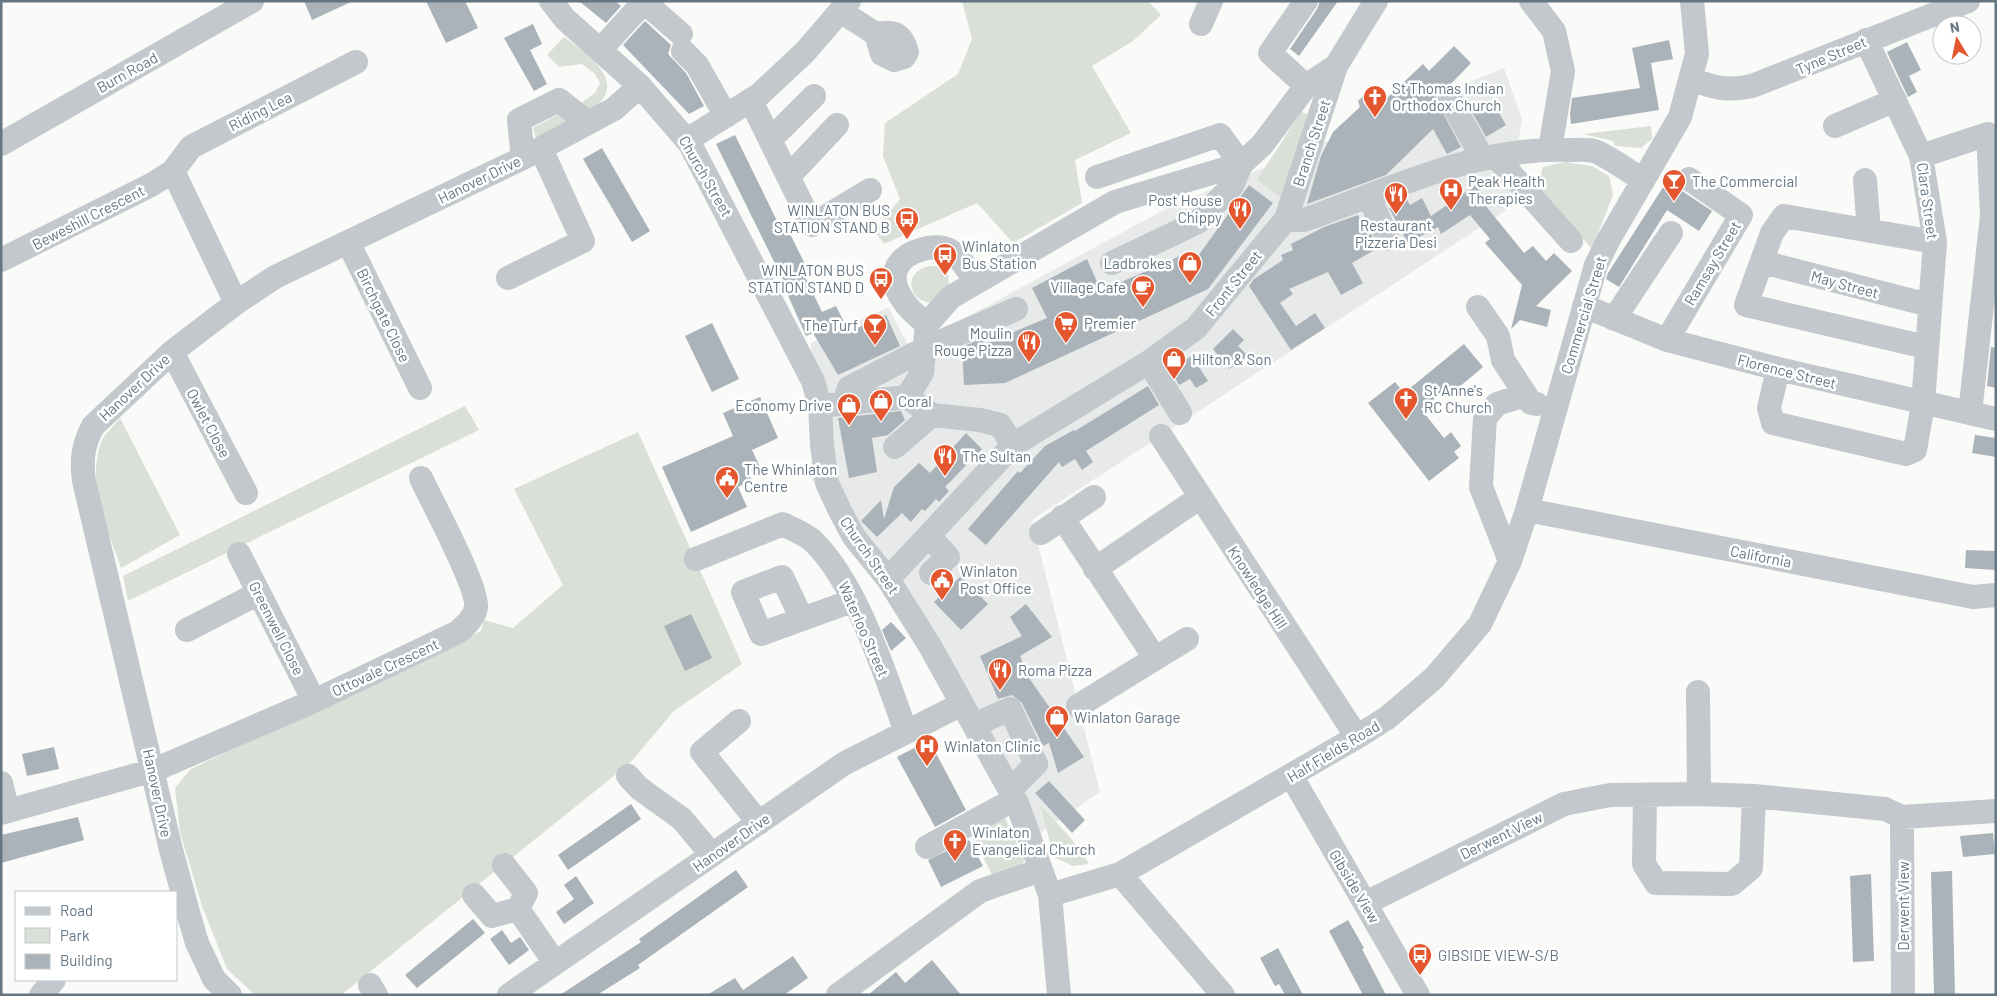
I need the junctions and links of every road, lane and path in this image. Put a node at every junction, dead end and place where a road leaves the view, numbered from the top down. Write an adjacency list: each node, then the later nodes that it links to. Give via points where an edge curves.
1 (252, 1): 29 (street, Burn Road)
2 (550, 1): 13 (street, Church Street)
3 (1211, 1): 10 (street)
4 (1306, 1): 18 (street, via 1270,53)
5 (1376, 1): 15 (street)
6 (1531, 1): 30 (street, via 1554,32 1562,71)
7 (1692, 1): 16 (street, Commercial Street, via 1697,54)
8 (1966, 2): 12 (street, Tyne Street)
9 (844, 6): 11 (street); 22 (street, via 805,52)
10 (1201, 24)
11 (876, 34)
12 (1866, 40): 16 (street, Tyne Street, via 1771,81 1736,90 1716,88); 21 (street, Clara Street)
13 (600, 50): 17 (street, Church Street); 23 (street, via 644,2 682,43)
14 (356, 62): 35 (street, Riding Lea, via 191,146)
15 (1336, 66): 18 (street); 44 (street, Branch Street)
16 (1692, 78): 39 (street, Commercial Street, via 1680,117)
17 (640, 86): 24 (street, Hanover Drive, via 614,108); 27 (street, Church Street)
18 (1306, 86): 34 (street, via 1262,145)
19 (814, 96): 28 (street)
20 (1450, 100): 33 (street)
21 (1895, 100): 26 (street); 32 (street, Clara Street)
22 (751, 101): 23 (street); 28 (street)
23 (726, 116): 27 (street)
24 (588, 123): 31 (street, Hanover Drive); 31 (street, via 559,100 519,120)
25 (837, 125): 36 (street)
26 (1835, 126)
27 (682, 134): 75 (street, Church Street, via 708,174 813,381)
28 (771, 139): 36 (street)
29 (1, 144)
30 (1550, 150): 33 (street); 39 (street, via 1595,151)
31 (532, 154): 50 (street, Hanover Drive); 55 (street, via 583,241)
32 (1922, 156): 51 (street, Clara Street); 77 (street, via 1988,134 1992,216)
33 (1489, 157): 42 (street); 49 (street)
34 (1241, 164): 37 (street, via 1220,135); 54 (street, via 1232,186 1198,222); 56 (street, via 1115,202)
35 (173, 171): 52 (street, Beweshill Crescent); 57 (street)
36 (789, 176): 41 (street, via 812,225)
37 (1097, 177)
38 (1689, 179): 43 (street, Ramsay Street)
39 (1643, 180): 58 (street, Commercial Street, via 1596,265)
40 (1865, 180): 45 (street)
41 (870, 190)
42 (1368, 197): 44 (street, via 1304,220); 48 (street)
43 (1741, 215): 47 (street); 64 (street, Ramsay Street)
44 (1286, 219): 68 (street, Front Street, via 1196,328)
45 (1869, 231): 47 (street, via 1784,216); 51 (street)
46 (1671, 233): 62 (street)
47 (1772, 233): 53 (street)
48 (1388, 239)
49 (1571, 241)
50 (348, 242): 57 (street, Hanover Drive, via 275,277); 70 (street, Birchgate Close)
51 (1935, 242): 59 (street, Clara Street)
52 (1, 260)
53 (1762, 262): 59 (street, May Street); 66 (street, via 1746,306)
54 (1112, 263)
55 (508, 278)
56 (976, 282): 63 (street, via 951,297); 63 (street, via 960,258 948,248 909,252 897,262 894,275 898,290 905,303)
57 (236, 303): 67 (street, Hanover Drive)
58 (1584, 306): 62 (street, Florence Street); 76 (street, Commercial Street)
59 (1929, 306): 66 (street, Clara Street)
60 (1478, 308): 71 (street, via 1498,336 1503,360)
61 (1016, 309): 65 (street)
62 (1614, 319): 64 (street, Florence Street)
63 (927, 324): 65 (street)
64 (1666, 340): 69 (street, Florence Street)
65 (926, 348): 72 (street, via 922,373); 73 (street, via 849,388)
66 (1926, 348): 74 (street, Clara Street)
67 (172, 352): 85 (street, Owlet Close); 113 (street, Hanover Drive, via 92,426 82,462)
68 (1149, 362): 78 (street); 82 (street, Front Street)
69 (1778, 369): 74 (street, Florence Street); 74 (street, Clara Street, via 1769,408 1773,423 1906,454 1915,450)
70 (420, 388)
71 (1525, 395): 76 (street, via 1531,403); 94 (street, via 1497,404 1485,418 1481,487)
72 (907, 396): 73 (street); 79 (street)
73 (844, 403): 75 (street)
74 (1923, 404): 77 (street, Florence Street)
75 (820, 406): 97 (street, Church Street, via 827,483 854,537)
76 (1555, 408): 88 (street, Commercial Street)
77 (1970, 413): 80 (street, Florence Street)
78 (1180, 414)
79 (932, 415): 82 (street, via 1000,425); 83 (street)
80 (1996, 419)
81 (1160, 436): 87 (street, Knowledge Hill)
82 (1013, 445): 91 (street, Front Street)
83 (895, 447)
84 (421, 478): 106 (street, Ottovale Crescent, via 472,586 476,608 458,632)
85 (246, 493)
86 (1094, 496): 89 (street)
87 (1199, 498): 95 (street); 112 (street, Knowledge Hill)
88 (1527, 510): 94 (street, Half Fields Road); 99 (street, California, via 1972,597)
89 (1062, 517): 90 (street); 95 (street)
90 (1041, 533)
91 (929, 536): 96 (street, via 948,557); 97 (street, Front Street)
92 (239, 554): 98 (street, Greenwell Close)
93 (696, 559): 100 (street, Waterloo Street, via 783,524 812,540 842,578)
94 (1510, 561): 112 (street, Half Fields Road, via 1480,624 1434,678 1387,718)
95 (1095, 569): 104 (street)
96 (931, 573)
97 (888, 578): 107 (street, Church Street)
98 (259, 593): 102 (street); 106 (street, Greenwell Close)
99 (1996, 595)
100 (852, 601): 101 (street); 111 (street, Waterloo Street, via 877,652)
101 (802, 619)
102 (187, 630)
103 (1186, 639): 104 (street)
104 (1155, 658): 108 (street)
105 (1698, 692): 117 (street)
106 (314, 701): 113 (street, Ottovale Crescent)
107 (962, 704): 110 (street, Church Street); 111 (street, Hanover Drive)
108 (1078, 706)
109 (739, 721): 124 (street, via 702,752)
110 (974, 725): 118 (street, Church Street); 118 (street, via 1010,708 1036,764)
111 (906, 732): 124 (street, Hanover Drive, via 845,763)
112 (1356, 737): 115 (street, Half Fields Road)
113 (154, 770): 122 (street, Ottovale Crescent); 134 (street, Hanover Drive)
114 (628, 776): 126 (street, via 639,788 682,818)
115 (1292, 777): 129 (street, Half Fields Road); 132 (street, Gibside View)
116 (1, 783): 122 (street)
117 (1699, 794): 119 (street, Derwent View); 120 (street, Derwent View)
118 (1013, 795): 125 (street); 128 (street, Church Street)
119 (1645, 795): 120 (street, via 1644,864 1656,883 1732,884 1751,868); 132 (street, Derwent View, via 1610,796 1564,804)
120 (1754, 796): 123 (street, Derwent View, via 1885,809)
121 (1992, 811): 123 (street, Derwent View)
122 (5, 812)
123 (1902, 817): 144 (street, Derwent View)
124 (759, 823): 126 (street, Hanover Drive)
125 (927, 847)
126 (712, 855): 135 (street, Hanover Drive)
127 (504, 864): 133 (street, via 526,893)
128 (1041, 870): 131 (street, Church Street); 140 (street, via 980,891)
129 (1120, 874): 131 (street, Half Fields Road); 142 (street)
130 (474, 895): 133 (street, via 492,916)
131 (1050, 895): 141 (street, Church Street)
132 (1366, 903): 143 (street, Gibside View)
133 (518, 909): 135 (street)
134 (182, 913): 138 (street, Hanover Drive, via 214,978)
135 (554, 964): 139 (street, Hanover Drive)
136 (53, 981): 137 (street)
137 (41, 995)
138 (230, 995)
139 (509, 995)
140 (838, 995)
141 (1059, 995)
142 (1223, 995)
143 (1418, 995)
144 (1903, 995)

